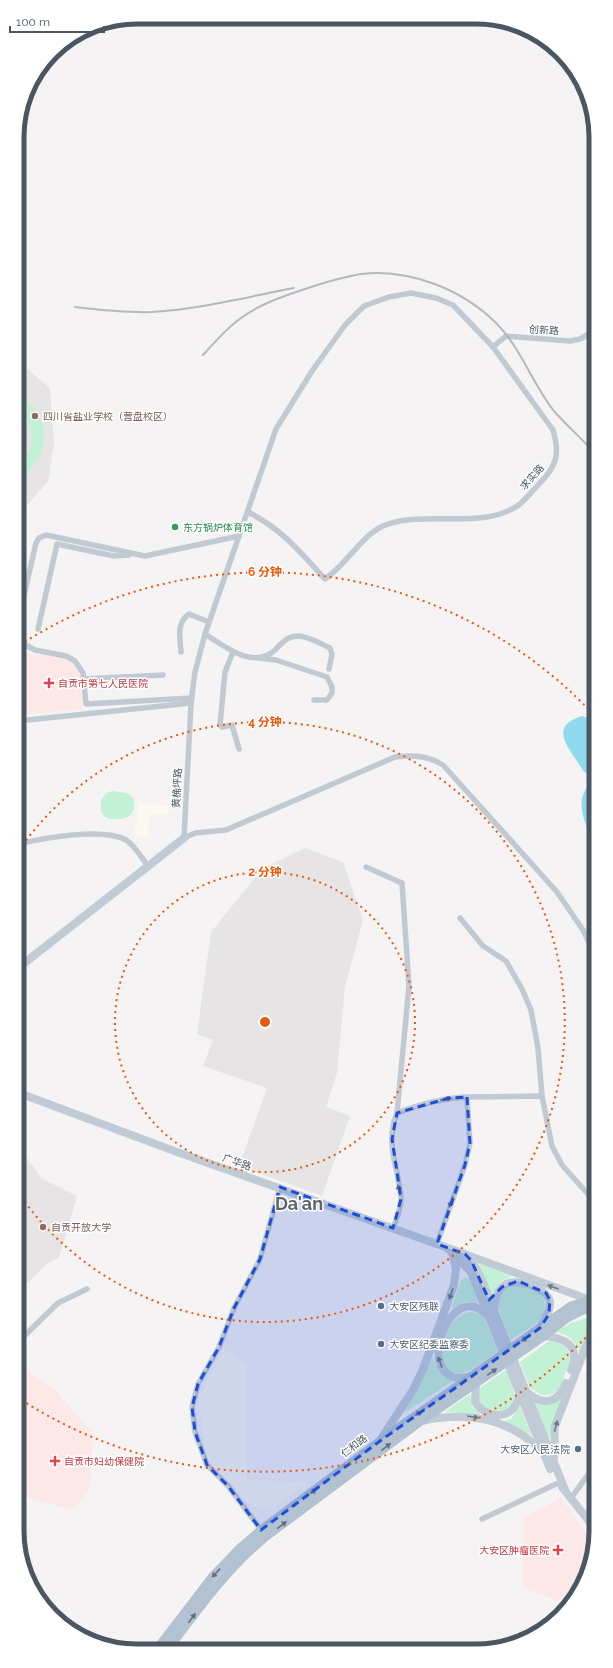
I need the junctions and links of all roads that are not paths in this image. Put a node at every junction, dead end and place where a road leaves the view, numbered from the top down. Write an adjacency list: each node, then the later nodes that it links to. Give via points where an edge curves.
1 (589, 334): 2 (street, 创新路, via 570,341 506,336)
2 (494, 347): 3 (street, 求实路, via 453,305 436,298 411,293 388,297 364,306 345,325 312,371 276,429); 3 (street, 求实路, via 553,430 557,444 557,459 550,473 520,504 486,516 409,520 380,528 325,579 283,534 269,522)
3 (248, 512): 4 (street, 黄桷坪路)
4 (239, 536): 5 (street, via 145,556); 7 (street, 黄桷坪路)
5 (136, 554): 6 (street, via 46,535 39,538 36,544); 8 (street, via 114,556 56,544)
6 (24, 596)
7 (209, 622): 9 (street, 黄桷坪路); 11 (street, via 189,614 182,618 179,628)
8 (38, 629)
9 (205, 634): 12 (street); 17 (street, 黄桷坪路)
10 (24, 644): 16 (street, via 35,650 66,656 80,667)
11 (181, 652)
12 (232, 652): 13 (street); 20 (street, via 225,672 220,725 232,725)
13 (258, 658): 14 (street, via 273,651 288,637 299,636 330,648 332,654); 18 (street, via 276,660 327,677 332,694 327,700)
14 (329, 669)
15 (163, 675): 16 (street)
16 (83, 679): 17 (street, via 86,704)
17 (191, 700): 19 (street); 21 (street, 黄桷坪路)
18 (314, 700)
19 (24, 720)
20 (239, 749)
21 (184, 838): 23 (main road); 26 (street, via 195,833 226,830 396,757 415,755 430,758 443,765 557,892)
22 (24, 843): 23 (street, via 66,835 113,836 127,841)
23 (148, 866): 27 (main road)
24 (366, 867): 31 (street, via 402,883 409,986)
25 (460, 918): 30 (street, via 483,946 506,961 522,989 531,1010 538,1048)
26 (589, 942)
27 (24, 963)
28 (24, 1095): 32 (main road, 广华路)
29 (467, 1096): 30 (street); 31 (street, one-way to 29, via 449,1098); 35 (street, one-way to 35, via 470,1143 465,1165)
30 (542, 1096): 33 (street, via 552,1146 562,1165)
31 (397, 1113): 34 (street, one-way to 31, via 401,1199 394,1168 392,1139 392,1124)
32 (280, 1187): 34 (main road, 广华路); 59 (street, via 260,1258 234,1308 219,1347 198,1384 192,1407 195,1432 207,1465 228,1486)
33 (589, 1195)
34 (393, 1228): 35 (main road, 广华路)
35 (437, 1244): 36 (main road, 广华路)
36 (448, 1249): 37 (main road, 广华路); 38 (main road)
37 (465, 1254): 40 (main road, 广华路, one-way to 37); 43 (main road, via 476,1268)
38 (453, 1256): 43 (main road, via 471,1272); 50 (main road, one-way to 50, via 456,1269 453,1288 423,1368 413,1390)
39 (87, 1289): 45 (street, via 58,1303)
40 (589, 1300)
41 (589, 1302): 44 (main road, 仁和路, via 570,1306)
42 (589, 1310): 44 (main road, 仁和路, via 576,1312)
43 (491, 1315): 44 (main road, via 497,1292 507,1283 518,1281 542,1290 550,1300 549,1314); 47 (main road, one-way to 43, via 454,1377 445,1371 438,1357 441,1341 449,1319 464,1307 480,1308); 48 (main road)
44 (542, 1332): 47 (main road, 仁和路); 48 (main road, via 571,1345 574,1363 563,1392 557,1398 540,1400)
45 (24, 1336)
46 (589, 1339): 52 (main road, one-way to 46, via 555,1426)
47 (474, 1379): 48 (main road, via 475,1400 481,1410 487,1412 502,1415 508,1413 513,1410); 49 (main road, 仁和路); 50 (main road, 仁和路, one-way to 50)
48 (523, 1393): 51 (main road); 52 (main road)
49 (421, 1421): 51 (main road, one-way to 51, via 444,1416 482,1419 522,1433); 61 (main road, 仁和路, one-way to 49, via 218,1582 245,1554)
50 (380, 1441): 59 (main road, 仁和路, one-way to 59)
51 (544, 1455): 54 (main road)
52 (554, 1464): 55 (main road)
53 (589, 1474): 56 (street)
54 (558, 1483): 55 (main road); 57 (street)
55 (565, 1490): 56 (main road)
56 (571, 1498): 58 (main road)
57 (482, 1519)
58 (589, 1521)
59 (261, 1530): 60 (main road, 仁和路, one-way to 60, via 213,1576)
60 (161, 1644)
61 (172, 1644)

